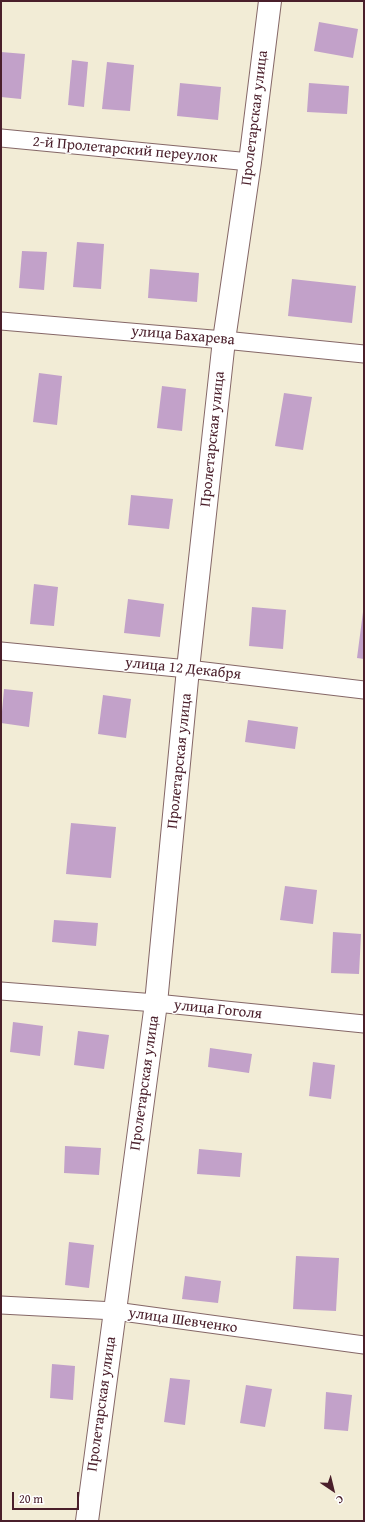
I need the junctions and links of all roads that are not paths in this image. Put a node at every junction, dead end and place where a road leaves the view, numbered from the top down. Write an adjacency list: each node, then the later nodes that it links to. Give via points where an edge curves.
1 (270, 1): 3 (main road, Пролетарская улица)
2 (1, 138): 3 (street, 2-й Пролетарский переулок)
3 (250, 162): 5 (main road, Пролетарская улица)
4 (1, 321): 5 (street, улица Бахарева)
5 (224, 340): 6 (street, улица Бахарева); 8 (main road, Пролетарская улица)
6 (364, 354)
7 (1, 651): 8 (street, улица 12 Декабря)
8 (188, 670): 9 (street, улица 12 Декабря); 11 (main road, Пролетарская улица)
9 (364, 690)
10 (1, 991): 11 (street, улица Гоголя)
11 (156, 1003): 12 (street, улица Гоголя); 14 (main road, Пролетарская улица)
12 (364, 1024)
13 (1, 1305): 14 (street, улица Шевченко)
14 (115, 1311): 15 (street, улица Шевченко); 16 (main road, Пролетарская улица)
15 (364, 1345)
16 (87, 1521)

